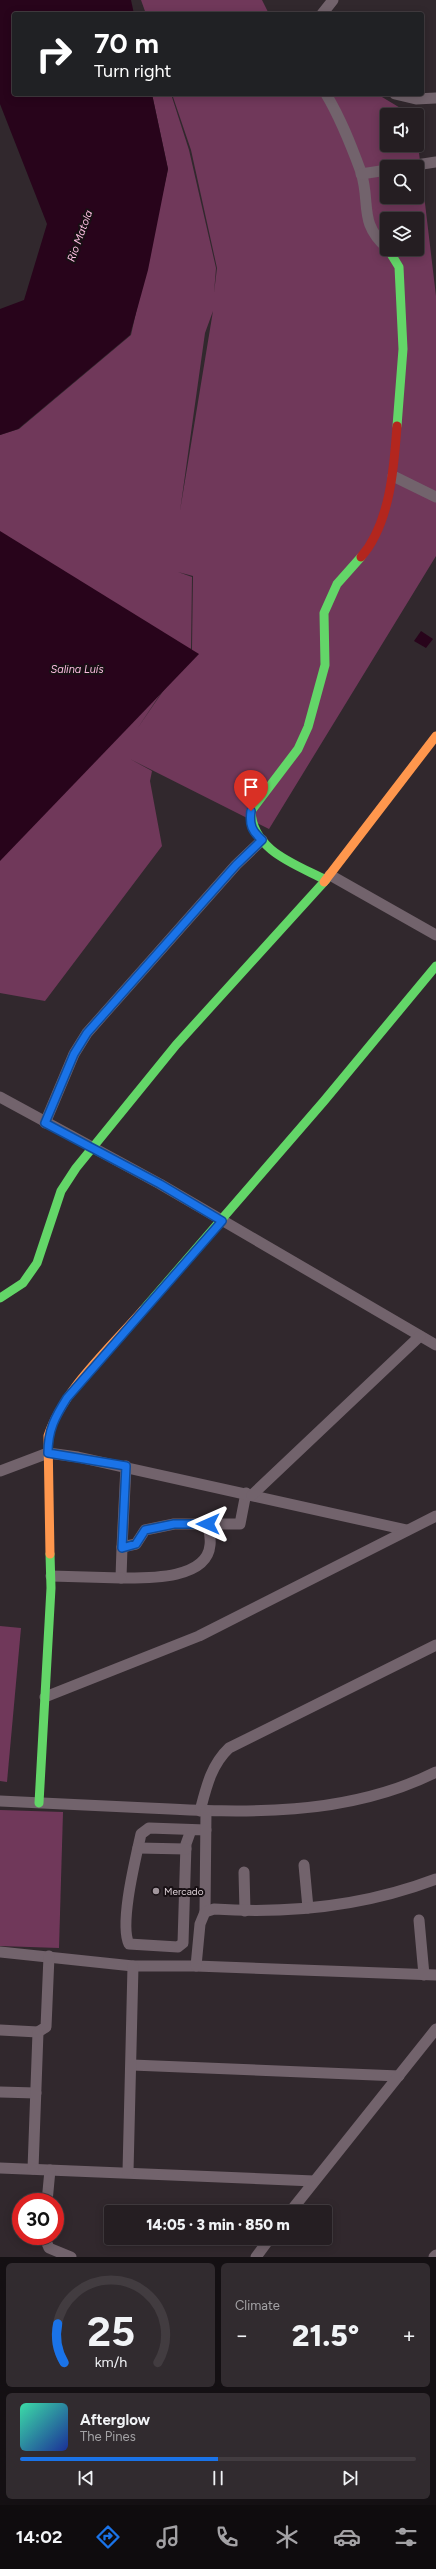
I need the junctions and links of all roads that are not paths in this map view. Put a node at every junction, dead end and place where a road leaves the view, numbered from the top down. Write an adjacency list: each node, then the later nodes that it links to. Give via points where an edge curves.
1 (334, 0): 2 (street)
2 (324, 12)
3 (327, 96): 9 (street, via 348,134)
4 (403, 96): 5 (street, via 416,99)
5 (436, 98)
6 (436, 162): 7 (street)
7 (424, 164)
8 (380, 171): 9 (street)
9 (361, 174): 10 (street, via 369,228)
10 (380, 241)
11 (392, 256): 12 (street, via 399,267 403,349)
12 (393, 476): 13 (street); 15 (street, via 377,532 368,548 336,584 324,613 325,665 308,727 298,749 251,811 253,831)
13 (436, 497)
14 (436, 736): 16 (street)
15 (262, 840): 16 (street, via 282,857); 20 (street, via 236,865 87,1033 74,1054)
16 (328, 877): 17 (street); 21 (street, via 176,1045)
17 (436, 935)
18 (436, 966): 22 (street)
19 (0, 1097): 20 (street)
20 (45, 1123): 21 (street)
21 (93, 1147): 22 (street); 23 (street, via 61,1191 37,1263 23,1283)
22 (222, 1221): 24 (street); 26 (street, via 67,1398 52,1424 48,1436)
23 (0, 1298)
24 (420, 1336): 25 (street); 29 (street)
25 (436, 1345)
26 (48, 1453): 27 (street); 28 (street); 34 (street)
27 (126, 1466): 29 (street); 33 (street)
28 (0, 1470)
29 (249, 1494): 31 (street, via 240,1524); 32 (street)
30 (436, 1516): 32 (street)
31 (208, 1524): 33 (street, via 174,1524 145,1530 136,1544); 35 (street, via 210,1547 200,1564 192,1571 167,1576)
32 (408, 1530): 37 (street, via 199,1636)
33 (122, 1548): 35 (street)
34 (51, 1576): 35 (street); 37 (street)
35 (121, 1578)
36 (436, 1645): 41 (street, via 229,1748 221,1756 208,1779)
37 (45, 1697): 40 (street)
38 (436, 1772): 41 (street, via 359,1800 330,1806 296,1810)
39 (0, 1801): 40 (street)
40 (39, 1803): 41 (street)
41 (203, 1811): 43 (street)
42 (191, 1830): 43 (street); 44 (street, via 147,1829 141,1834); 45 (street)
43 (206, 1830): 51 (street)
44 (138, 1848): 45 (street); 45 (street, via 131,1876 126,1939 129,1944 178,1947 183,1942)
45 (186, 1849)
46 (304, 1866): 49 (street)
47 (244, 1872): 50 (street)
48 (436, 1879): 49 (street, via 384,1896)
49 (308, 1908): 50 (street)
50 (245, 1911): 51 (street, via 214,1909)
51 (205, 1912): 56 (street, via 200,1924)
52 (420, 1920): 57 (street)
53 (0, 1952): 54 (street)
54 (49, 1956): 55 (street, via 70,1961); 61 (street, via 46,2027)
55 (133, 1966): 56 (street); 62 (street)
56 (196, 1966): 57 (street)
57 (424, 1974): 58 (street)
58 (436, 1975)
59 (436, 2029): 63 (street)
60 (0, 2030): 61 (street)
61 (38, 2032): 65 (street)
62 (132, 2065): 63 (street); 69 (street)
63 (399, 2076): 70 (street)
64 (0, 2092): 65 (street)
65 (36, 2093): 67 (street)
66 (0, 2168): 67 (street)
67 (33, 2169): 68 (street)
68 (50, 2170): 69 (street); 71 (street)
69 (128, 2172): 70 (street)
70 (314, 2181): 72 (street)
71 (48, 2193)
72 (295, 2205)
73 (48, 2245): 75 (street, via 49,2248)
74 (265, 2245): 76 (street)
75 (71, 2257)
76 (256, 2257)

